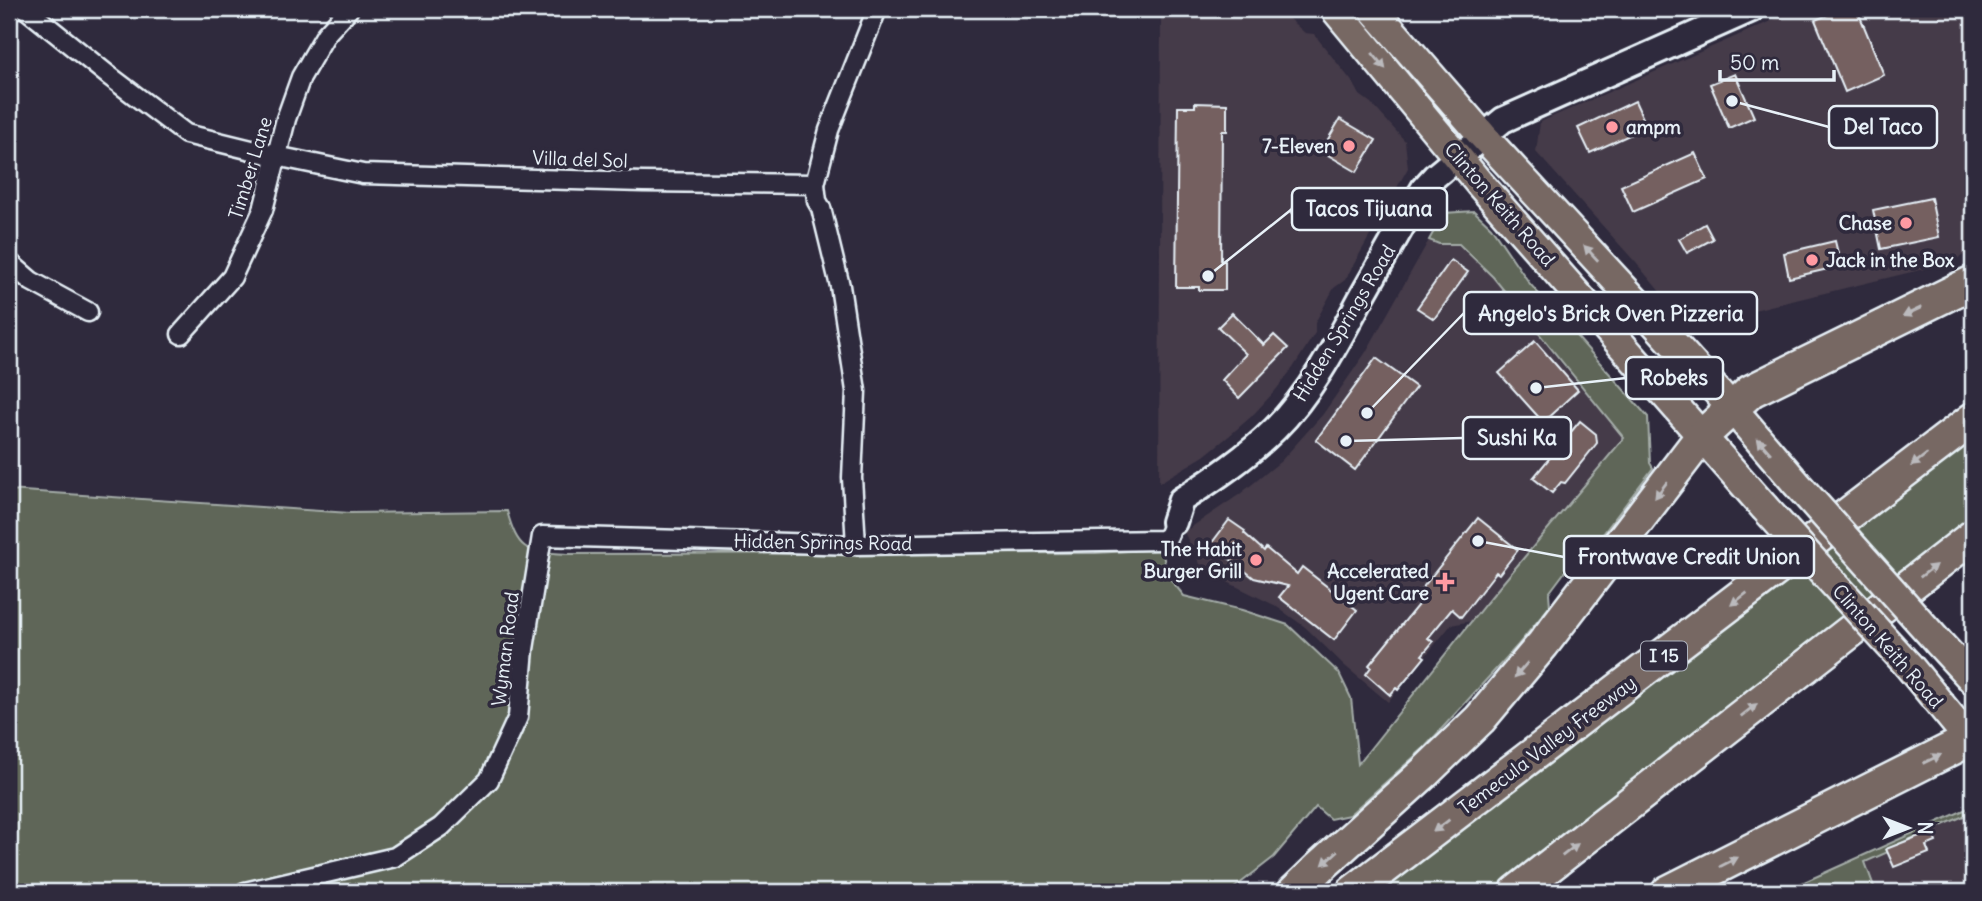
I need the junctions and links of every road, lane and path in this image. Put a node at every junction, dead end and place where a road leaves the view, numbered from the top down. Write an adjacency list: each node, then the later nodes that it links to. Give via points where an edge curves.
1 (26, 9): 8 (street, Villa del Sol, via 186,134)
2 (349, 9): 8 (street, Timber Lane, via 326,34 301,77)
3 (877, 9): 10 (street, via 829,130)
4 (1335, 9): 9 (main road, Clinton Keith Road, one-way to 9)
5 (1373, 9): 7 (main road, Clinton Keith Road)
6 (1752, 9): 7 (street, Hidden Springs Road, via 1503,120)
7 (1483, 136): 9 (street, Hidden Springs Road); 15 (main road, Clinton Keith Road, one-way to 7)
8 (276, 156): 10 (street, Villa del Sol, via 363,174); 14 (street, Timber Lane, via 263,210 232,277)
9 (1458, 156): 17 (main road, Clinton Keith Road); 18 (street, Hidden Springs Road, via 1424,188 1295,406 1238,460 1181,500)
10 (815, 184): 21 (street, via 840,286 856,391 852,478)
11 (9, 262): 13 (street, via 31,281)
12 (1973, 282): 15 (highway, one-way to 15, via 1751,391)
13 (88, 312)
14 (181, 334)
15 (1732, 408): 17 (highway); 22 (main road, Clinton Keith Road, one-way to 15, bridge)
16 (1973, 419): 26 (highway, Temecula Valley Freeway / I 15, one-way to 26)
17 (1702, 436): 23 (main road, Clinton Keith Road, bridge); 25 (highway, one-way to 25, via 1543,644 1479,719)
18 (1174, 522): 21 (street, Hidden Springs Road, via 1162,540)
19 (541, 536): 21 (street, Hidden Springs Road); 24 (street, Wyman Road, via 518,717 489,780 441,827 395,857)
20 (1973, 536): 27 (highway, one-way to 20)
21 (856, 545)
22 (1973, 680)
23 (1972, 741): 28 (highway, one-way to 23)
24 (245, 892)
25 (1294, 892)
26 (1353, 892)
27 (1516, 892)
28 (1668, 892)

